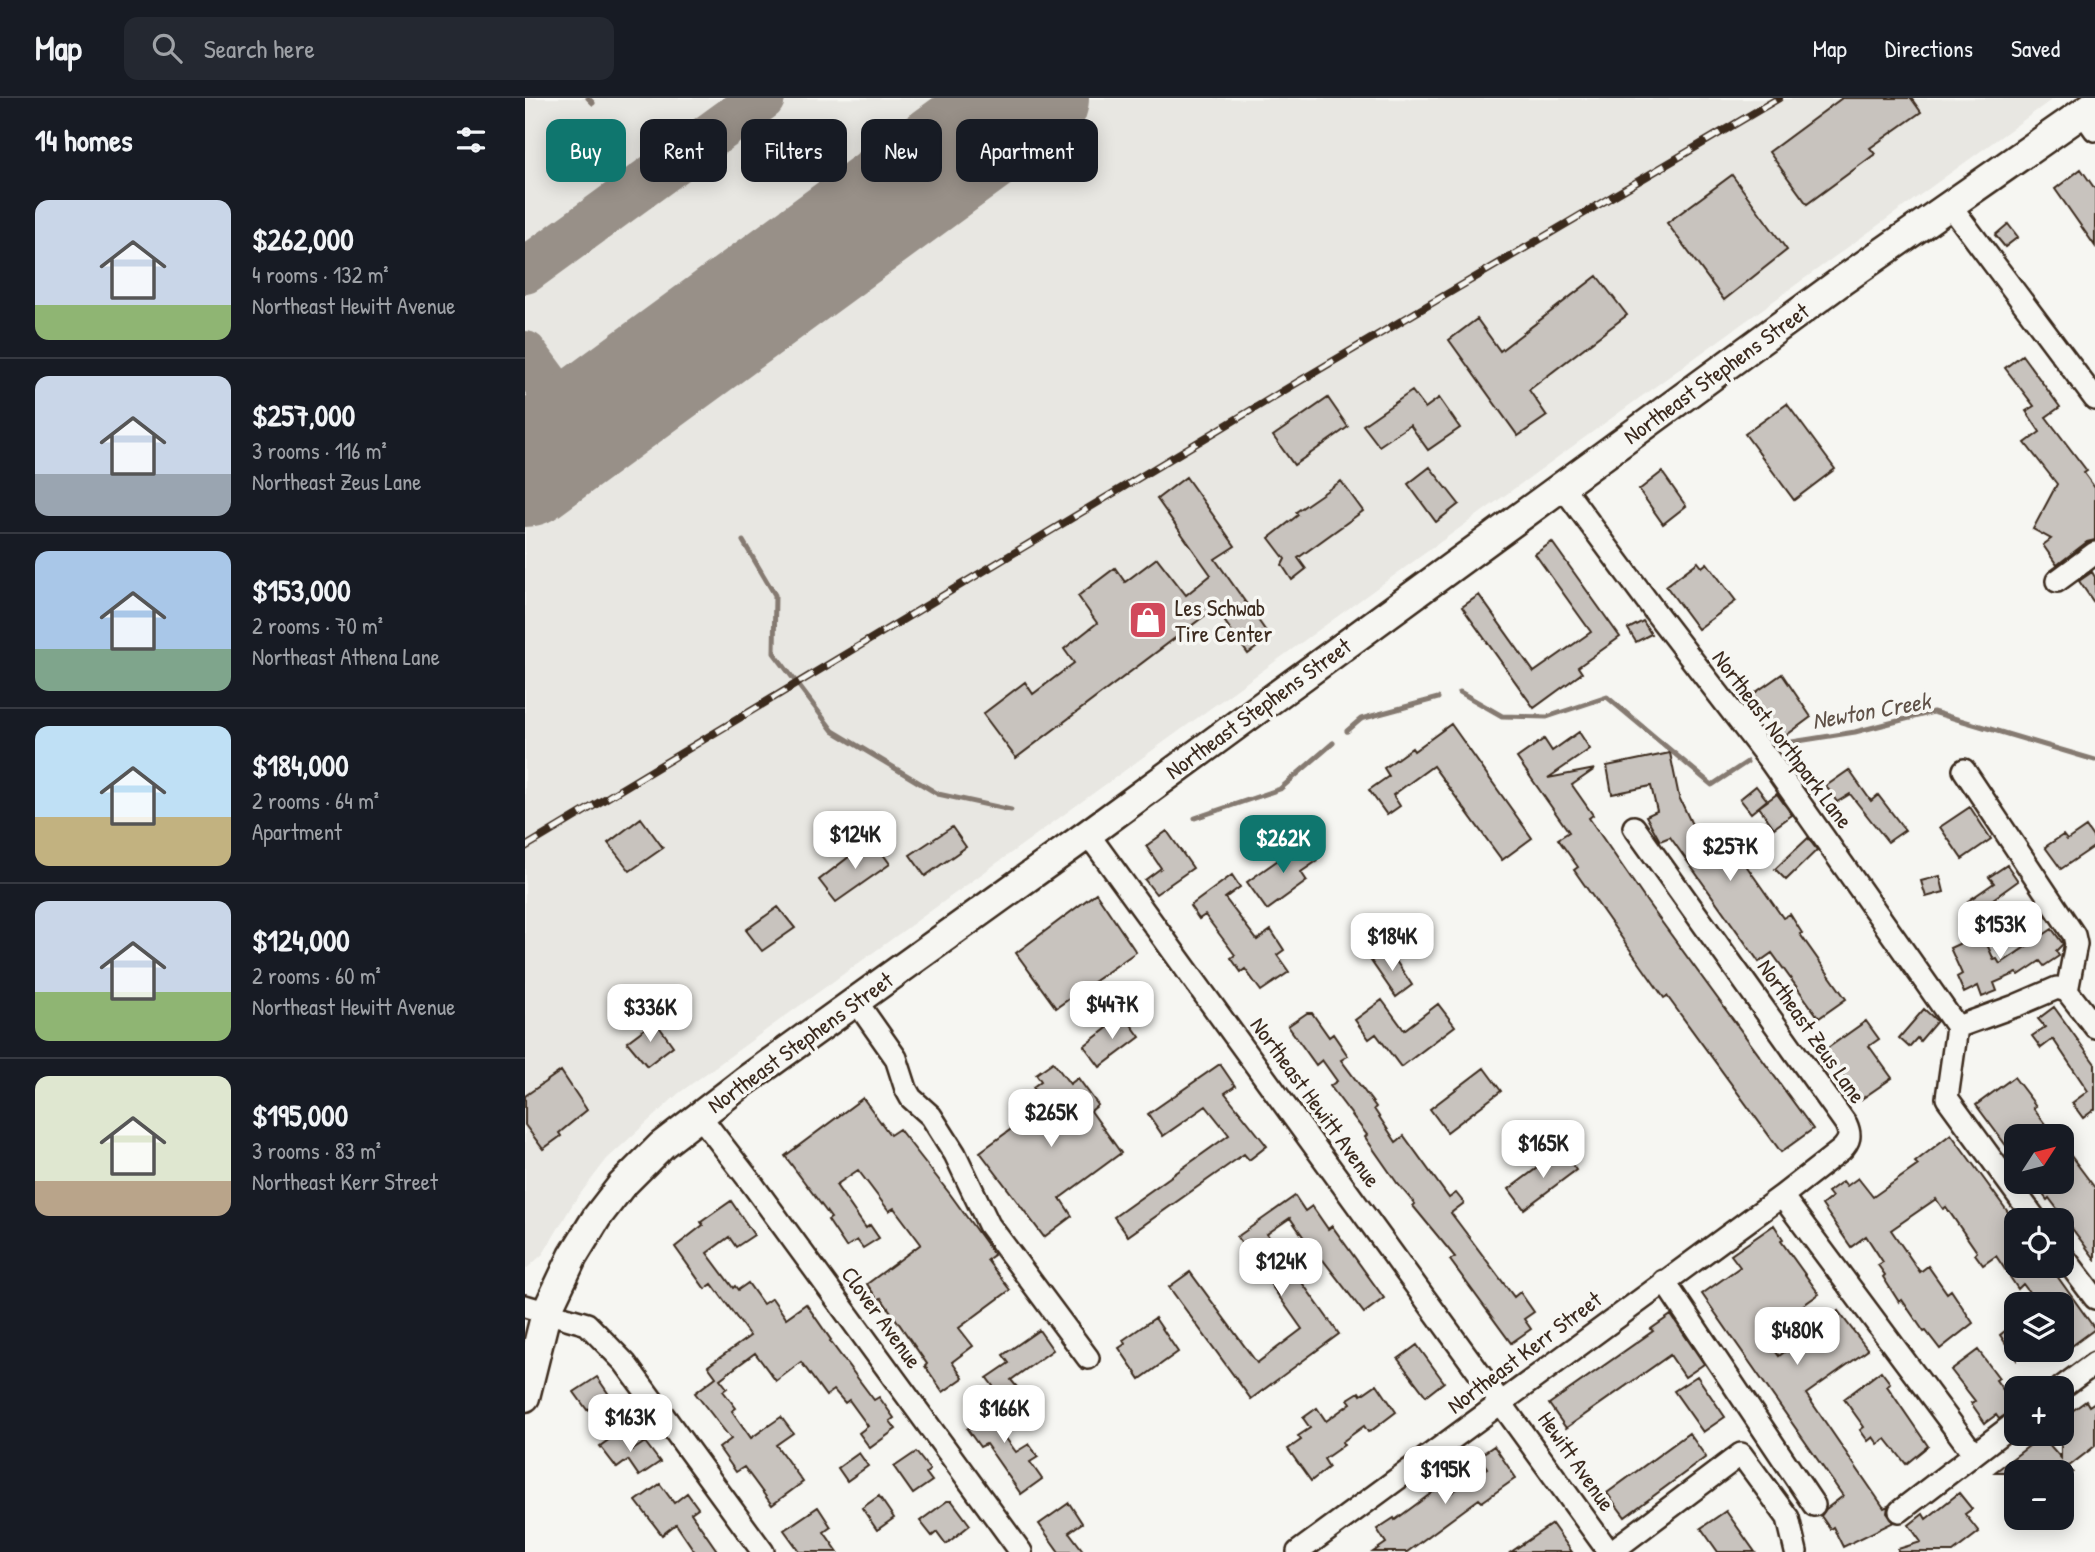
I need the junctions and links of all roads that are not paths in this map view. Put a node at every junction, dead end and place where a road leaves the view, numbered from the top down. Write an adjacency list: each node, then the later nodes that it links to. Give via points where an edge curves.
1 (2091, 116): 2 (main road, Northeast Stephens Street)
2 (1950, 205): 3 (street); 4 (main road, Northeast Stephens Street)
3 (2095, 399)
4 (1562, 486): 9 (main road, Northeast Stephens Street); 12 (street, Northeast Northpark Lane, via 1770,761)
5 (2095, 553): 6 (street)
6 (2057, 581)
7 (1964, 770): 10 (street, via 2074,935)
8 (1634, 827): 15 (street, Northeast Zeus Lane, via 1850,1133 1842,1150)
9 (1088, 834): 11 (main road, Northeast Stephens Street); 25 (street, Northeast Hewitt Avenue)
10 (2067, 991): 12 (street, via 2057,988); 13 (street)
11 (856, 1001): 14 (main road, Northeast Stephens Street); 21 (street, via 896,1058 911,1098 931,1116 955,1154 989,1225)
12 (1957, 1027): 16 (street, via 1947,1098)
13 (2095, 1027)
14 (699, 1115): 20 (main road, Northeast Stephens Street, via 621,1186); 33 (street, Clover Avenue)
15 (1782, 1196): 18 (street, Northeast Kerr Street); 29 (street)
16 (2027, 1208)
17 (2074, 1271): 19 (street)
18 (1664, 1281): 25 (street, Northeast Kerr Street); 27 (street)
19 (2095, 1298)
20 (536, 1310): 24 (main road, Northeast Stephens Street); 32 (street, via 587,1324 625,1363)
21 (1088, 1358)
22 (2095, 1363): 23 (street)
23 (2074, 1378)
24 (525, 1397)
25 (1502, 1401): 34 (street, Northeast Kerr Street); 35 (street, Hewitt Avenue)
26 (2004, 1431): 29 (street)
27 (1766, 1434): 28 (street); 30 (street)
28 (1741, 1454): 35 (street); 36 (street, via 1788,1518)
29 (1974, 1454): 31 (street)
30 (1814, 1506)
31 (1901, 1511)
32 (763, 1552)
33 (1021, 1552)
34 (1298, 1552)
35 (1610, 1552)
36 (1796, 1552)

